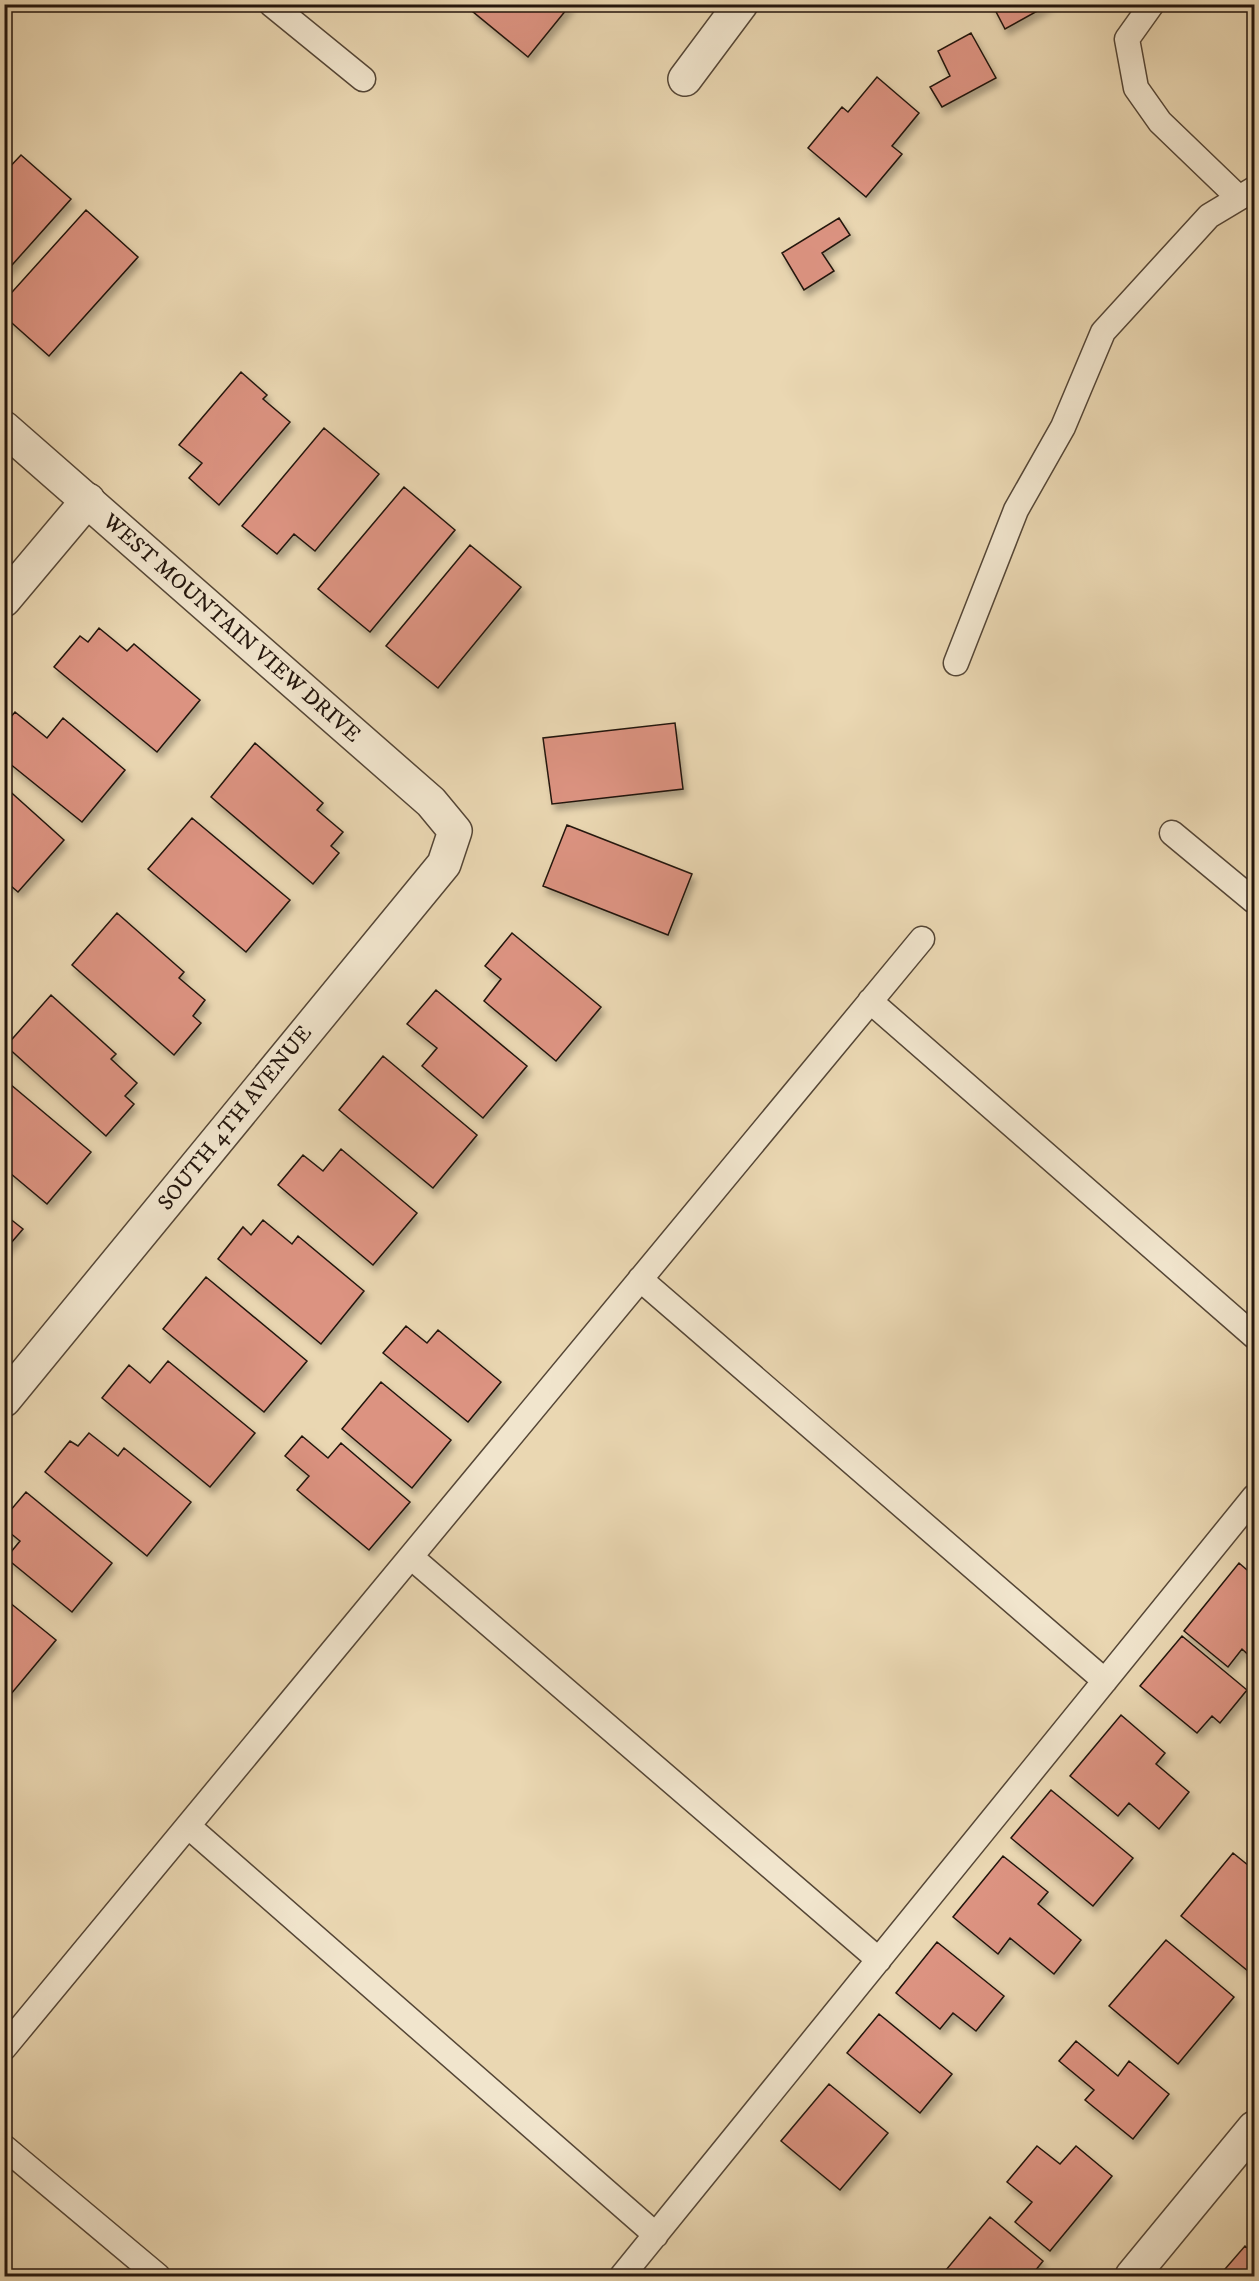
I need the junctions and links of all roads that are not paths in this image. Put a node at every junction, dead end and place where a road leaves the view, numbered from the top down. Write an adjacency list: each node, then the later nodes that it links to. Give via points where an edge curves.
1 (271, 4): 4 (lane)
2 (741, 4): 5 (street)
3 (1152, 4): 6 (lane, via 1127,39 1136,88 1160,122)
4 (363, 79)
5 (685, 79)
6 (1247, 193): 10 (lane, via 1209,216 1102,332 1063,427 1016,510)
7 (4, 428): 8 (street, WEST MOUNTAIN VIEW DRIVE)
8 (88, 500): 9 (street); 11 (street, WEST MOUNTAIN VIEW DRIVE, via 431,801)
9 (4, 600)
10 (957, 663)
11 (455, 831): 18 (street, SOUTH 4TH AVENUE, via 444,864)
12 (1172, 833): 13 (lane)
13 (1254, 901)
14 (922, 939): 15 (lane)
15 (870, 1001): 16 (lane); 17 (lane)
16 (640, 1279): 20 (lane); 21 (lane)
17 (1254, 1336)
18 (4, 1400)
19 (1254, 1497): 21 (lane)
20 (411, 1557): 22 (lane); 23 (lane)
21 (1105, 1681): 23 (lane)
22 (188, 1826): 24 (lane); 27 (lane)
23 (879, 1960): 27 (lane)
24 (4, 2048)
25 (1254, 2128): 30 (street)
26 (4, 2147): 28 (lane)
27 (656, 2235): 29 (lane)
28 (158, 2277)
29 (622, 2277)
30 (1132, 2277)

